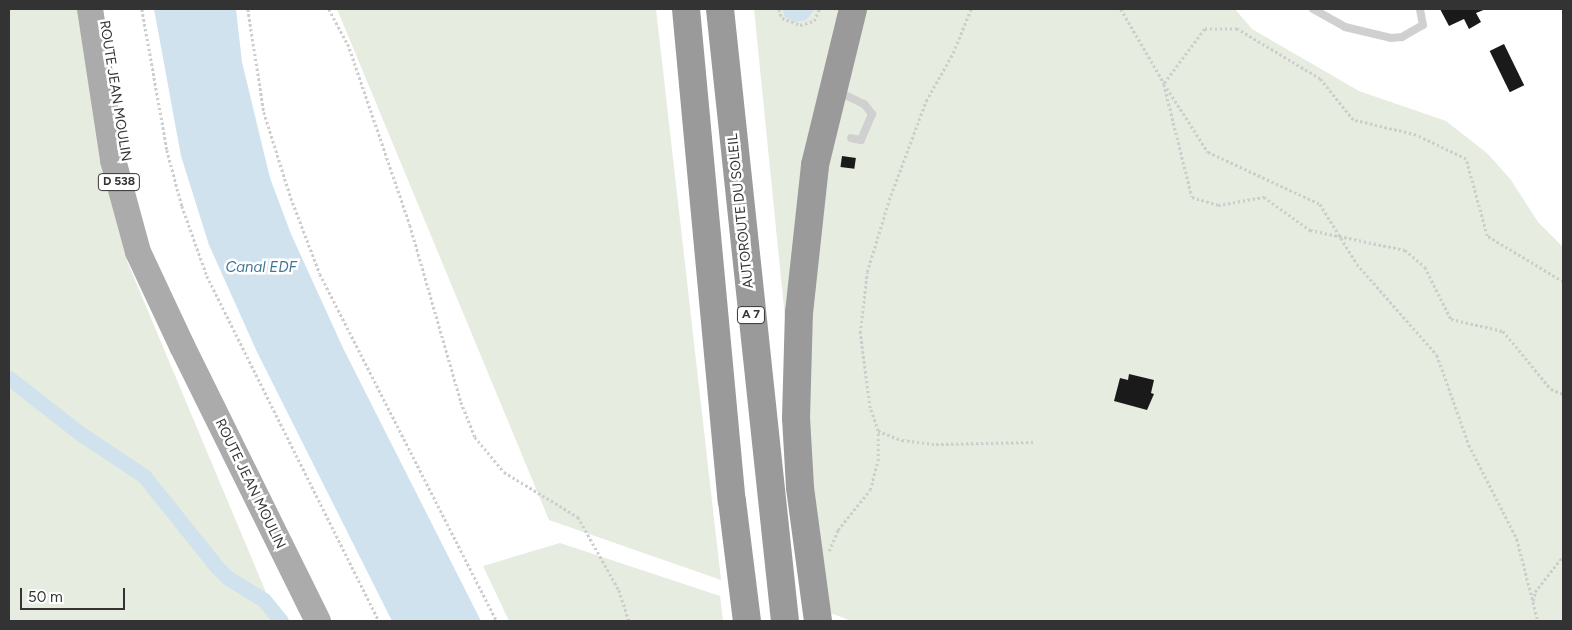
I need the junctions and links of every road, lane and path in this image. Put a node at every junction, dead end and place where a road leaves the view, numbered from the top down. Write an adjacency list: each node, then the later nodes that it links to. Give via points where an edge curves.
1 (90, 9): 20 (main road, ROUTE JEAN MOULIN / D 538, via 115,169 138,252)
2 (103, 9): 20 (main road, ROUTE JEAN MOULIN / D 538, via 123,150 150,254)
3 (142, 9): 28 (path, via 167,150 182,206 207,276)
4 (248, 9): 29 (path, via 264,112 291,198 320,274)
5 (329, 9): 30 (path, via 348,44 410,225 461,402 475,437 504,472 578,517 619,590)
6 (686, 9): 31 (highway, A 7, via 731,491)
7 (720, 9): 32 (highway, AUTOROUTE DU SOLEIL / A 7, via 770,500)
8 (779, 9): 9 (path, via 782,18 800,25 814,20)
9 (819, 9)
10 (853, 9): 16 (highway)
11 (971, 9): 22 (path, via 953,53 926,101 889,200 867,272 860,333 870,408)
12 (1121, 9): 15 (path)
13 (1313, 9): 14 (lane, via 1345,27 1391,38 1402,37 1423,26)
14 (1420, 9)
15 (1164, 84): 18 (path, via 1208,152 1320,204); 18 (path, via 1192,197 1218,205 1264,197 1310,230); 19 (path, via 1205,28 1237,29 1320,79 1353,120 1416,135 1466,159 1487,236)
16 (832, 89): 17 (lane, via 864,104 872,114 861,140); 33 (highway, via 805,238 796,418 800,487)
17 (851, 138)
18 (1338, 237): 21 (path, via 1405,250 1425,267 1451,319 1503,331 1551,390); 26 (path, via 1356,264 1437,356 1468,445 1517,539)
19 (1563, 282)
20 (182, 346): 27 (main road, ROUTE JEAN MOULIN / D 538)
21 (1563, 394)
22 (878, 431): 23 (path, via 902,440 936,444); 24 (path, via 878,462 870,490 838,530)
23 (1033, 442)
24 (828, 555)
25 (1563, 556): 26 (path, via 1535,592)
26 (1533, 602): 34 (path)
27 (318, 621)
28 (379, 621)
29 (497, 621)
30 (629, 621)
31 (747, 621)
32 (786, 621)
33 (818, 621)
34 (1538, 621)

